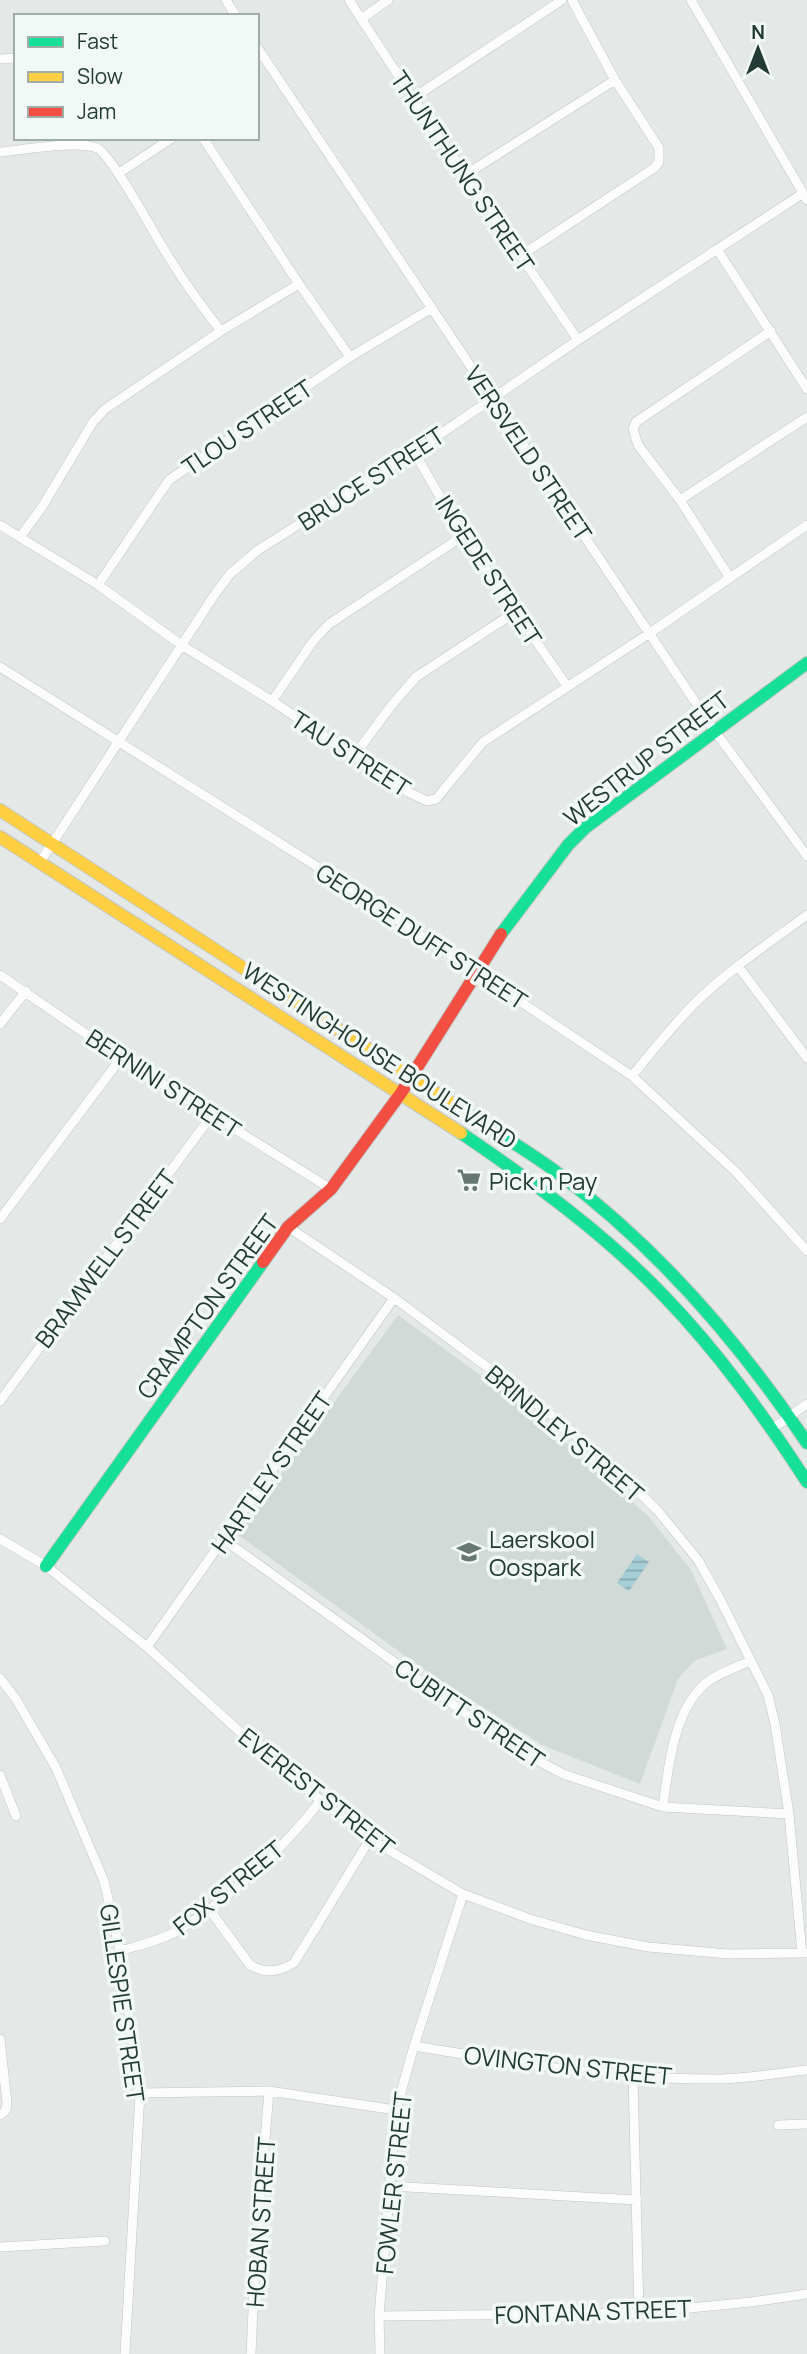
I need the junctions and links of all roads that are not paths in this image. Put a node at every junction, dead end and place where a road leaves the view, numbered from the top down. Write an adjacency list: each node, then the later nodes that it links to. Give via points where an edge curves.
1 (349, 0): 6 (street, THUNTHUNG STREET)
2 (388, 0): 6 (street)
3 (562, 0): 9 (street)
4 (572, 0): 8 (street)
5 (691, 0): 15 (street)
6 (361, 19): 9 (street, THUNTHUNG STREET)
7 (259, 50): 19 (street, VERSVELD STREET)
8 (615, 80): 14 (street); 17 (street, via 659,148 659,162)
9 (413, 98): 14 (street, THUNTHUNG STREET)
10 (169, 140): 13 (street)
11 (204, 140): 18 (street)
12 (0, 152): 13 (street, via 85,145 101,151)
13 (119, 173): 20 (street, via 169,258)
14 (466, 175): 17 (street, THUNTHUNG STREET)
15 (805, 197): 16 (street, BRUCE STREET)
16 (718, 249): 21 (street); 22 (street, BRUCE STREET)
17 (520, 256): 22 (street, THUNTHUNG STREET)
18 (299, 284): 20 (street); 23 (street)
19 (432, 308): 23 (street, TLOU STREET); 25 (street, VERSVELD STREET)
20 (221, 331): 32 (street, via 105,409)
21 (771, 331): 24 (street); 28 (street, via 632,429 638,445)
22 (578, 340): 25 (street, BRUCE STREET)
23 (350, 357): 34 (street, TLOU STREET, via 169,480)
24 (807, 389)
25 (492, 398): 27 (street, BRUCE STREET); 36 (street, VERSVELD STREET)
26 (807, 417): 28 (street)
27 (414, 452): 31 (street, INGEDE STREET); 37 (street, BRUCE STREET, via 244,559 215,594)
28 (680, 500): 33 (street)
29 (0, 525): 32 (street, TAU STREET)
30 (807, 525): 33 (street, TAU STREET)
31 (463, 536): 35 (street, INGEDE STREET); 41 (street, via 329,624)
32 (20, 537): 34 (street, TAU STREET)
33 (730, 578): 36 (street, TAU STREET)
34 (98, 585): 37 (street, TAU STREET)
35 (515, 612): 40 (street, INGEDE STREET); 44 (street, via 416,677)
36 (650, 633): 40 (street, TAU STREET); 42 (street, VERSVELD STREET)
37 (183, 646): 41 (street, TAU STREET); 43 (street, BRUCE STREET)
38 (807, 663): 42 (street, WESTRUP STREET)
39 (0, 667): 43 (street, GEORGE DUFF STREET)
40 (567, 686): 44 (street, TAU STREET, via 483,742 432,801)
41 (272, 701): 44 (street, TAU STREET)
42 (714, 730): 48 (street, VERSVELD STREET); 52 (street, WESTRUP STREET, via 568,845 509,922)
43 (119, 743): 47 (street, BRUCE STREET); 52 (street, GEORGE DUFF STREET)
44 (354, 755)
45 (0, 810): 47 (street, WESTINGHOUSE BOULEVARD)
46 (0, 837): 49 (street, WESTINGHOUSE BOULEVARD)
47 (53, 843): 49 (street, BRUCE STREET); 59 (street, WESTINGHOUSE BOULEVARD)
48 (807, 856)
49 (40, 862): 60 (street, WESTINGHOUSE BOULEVARD)
50 (807, 915): 51 (street)
51 (738, 966): 57 (street); 58 (street, via 673,1026)
52 (478, 972): 58 (street, GEORGE DUFF STREET); 59 (street, WESTRUP STREET)
53 (0, 975): 54 (street, BERNINI STREET)
54 (26, 991): 55 (street); 56 (street, BERNINI STREET)
55 (0, 1024)
56 (121, 1058): 61 (street, BERNINI STREET); 63 (street)
57 (807, 1058)
58 (632, 1076): 65 (street, GEORGE DUFF STREET, via 736,1172)
59 (410, 1077): 60 (street, CRAMPTON STREET); 69 (street, WESTINGHOUSE BOULEVARD, via 533,1155 610,1216 711,1317)
60 (401, 1093): 62 (street, CRAMPTON STREET); 70 (street, WESTINGHOUSE BOULEVARD, via 528,1178 637,1269 698,1335)
61 (212, 1115): 62 (street, BERNINI STREET); 67 (street, BRAMWELL STREET)
62 (331, 1189): 64 (street, CRAMPTON STREET)
63 (0, 1219)
64 (288, 1227): 66 (street, BRINDLEY STREET); 75 (street, CRAMPTON STREET)
65 (807, 1251)
66 (394, 1298): 73 (street, HARTLEY STREET); 77 (street, BRINDLEY STREET, via 552,1415 658,1511 698,1560)
67 (0, 1401)
68 (807, 1404): 69 (street)
69 (790, 1415): 70 (street); 71 (street, WESTINGHOUSE BOULEVARD)
70 (772, 1429): 72 (street, WESTINGHOUSE BOULEVARD)
71 (807, 1443)
72 (807, 1482)
73 (223, 1539): 76 (street, HARTLEY STREET); 81 (street, CUBITT STREET, via 511,1746 563,1774)
74 (2, 1543): 75 (street, EVEREST STREET)
75 (46, 1566): 76 (street, EVEREST STREET)
76 (148, 1647): 80 (street, EVEREST STREET, via 276,1765)
77 (750, 1661): 81 (street, via 709,1681 690,1703 670,1757); 82 (street, BRINDLEY STREET, via 770,1705)
78 (0, 1678): 87 (street, GILLESPIE STREET, via 56,1768 104,1881)
79 (0, 1775): 83 (street)
80 (321, 1800): 84 (street, EVEREST STREET); 86 (street, FOX STREET, via 279,1849)
81 (663, 1807): 82 (street, CUBITT STREET)
82 (789, 1814): 88 (street, BRINDLEY STREET)
83 (16, 1816)
84 (370, 1839): 85 (street, EVEREST STREET); 86 (street, via 294,1963 284,1969 272,1972 250,1965)
85 (463, 1894): 88 (street, EVEREST STREET, via 530,1919 648,1947 729,1954); 90 (street, FOWLER STREET)
86 (209, 1909): 87 (street, FOX STREET, via 176,1931)
87 (120, 1951): 94 (street, GILLESPIE STREET)
88 (804, 1953)
89 (0, 2039): 96 (street, via 7,2103)
90 (414, 2046): 92 (street, OVINGTON STREET); 95 (street, FOWLER STREET)
91 (807, 2070): 92 (street, OVINGTON STREET, via 724,2079)
92 (634, 2077): 100 (street)
93 (269, 2091): 94 (street); 95 (street); 107 (street, HOBAN STREET)
94 (140, 2093): 106 (street, GILLESPIE STREET)
95 (396, 2110): 99 (street, FOWLER STREET)
96 (0, 2115)
97 (807, 2124): 98 (street)
98 (778, 2125)
99 (389, 2186): 100 (street); 105 (street, FOWLER STREET)
100 (636, 2200): 104 (street)
101 (105, 2241): 102 (street)
102 (0, 2247)
103 (807, 2294): 104 (street, FONTANA STREET)
104 (639, 2313): 105 (street, FONTANA STREET)
105 (379, 2316): 108 (street, FOWLER STREET)
106 (125, 2354)
107 (251, 2354)
108 (380, 2354)

